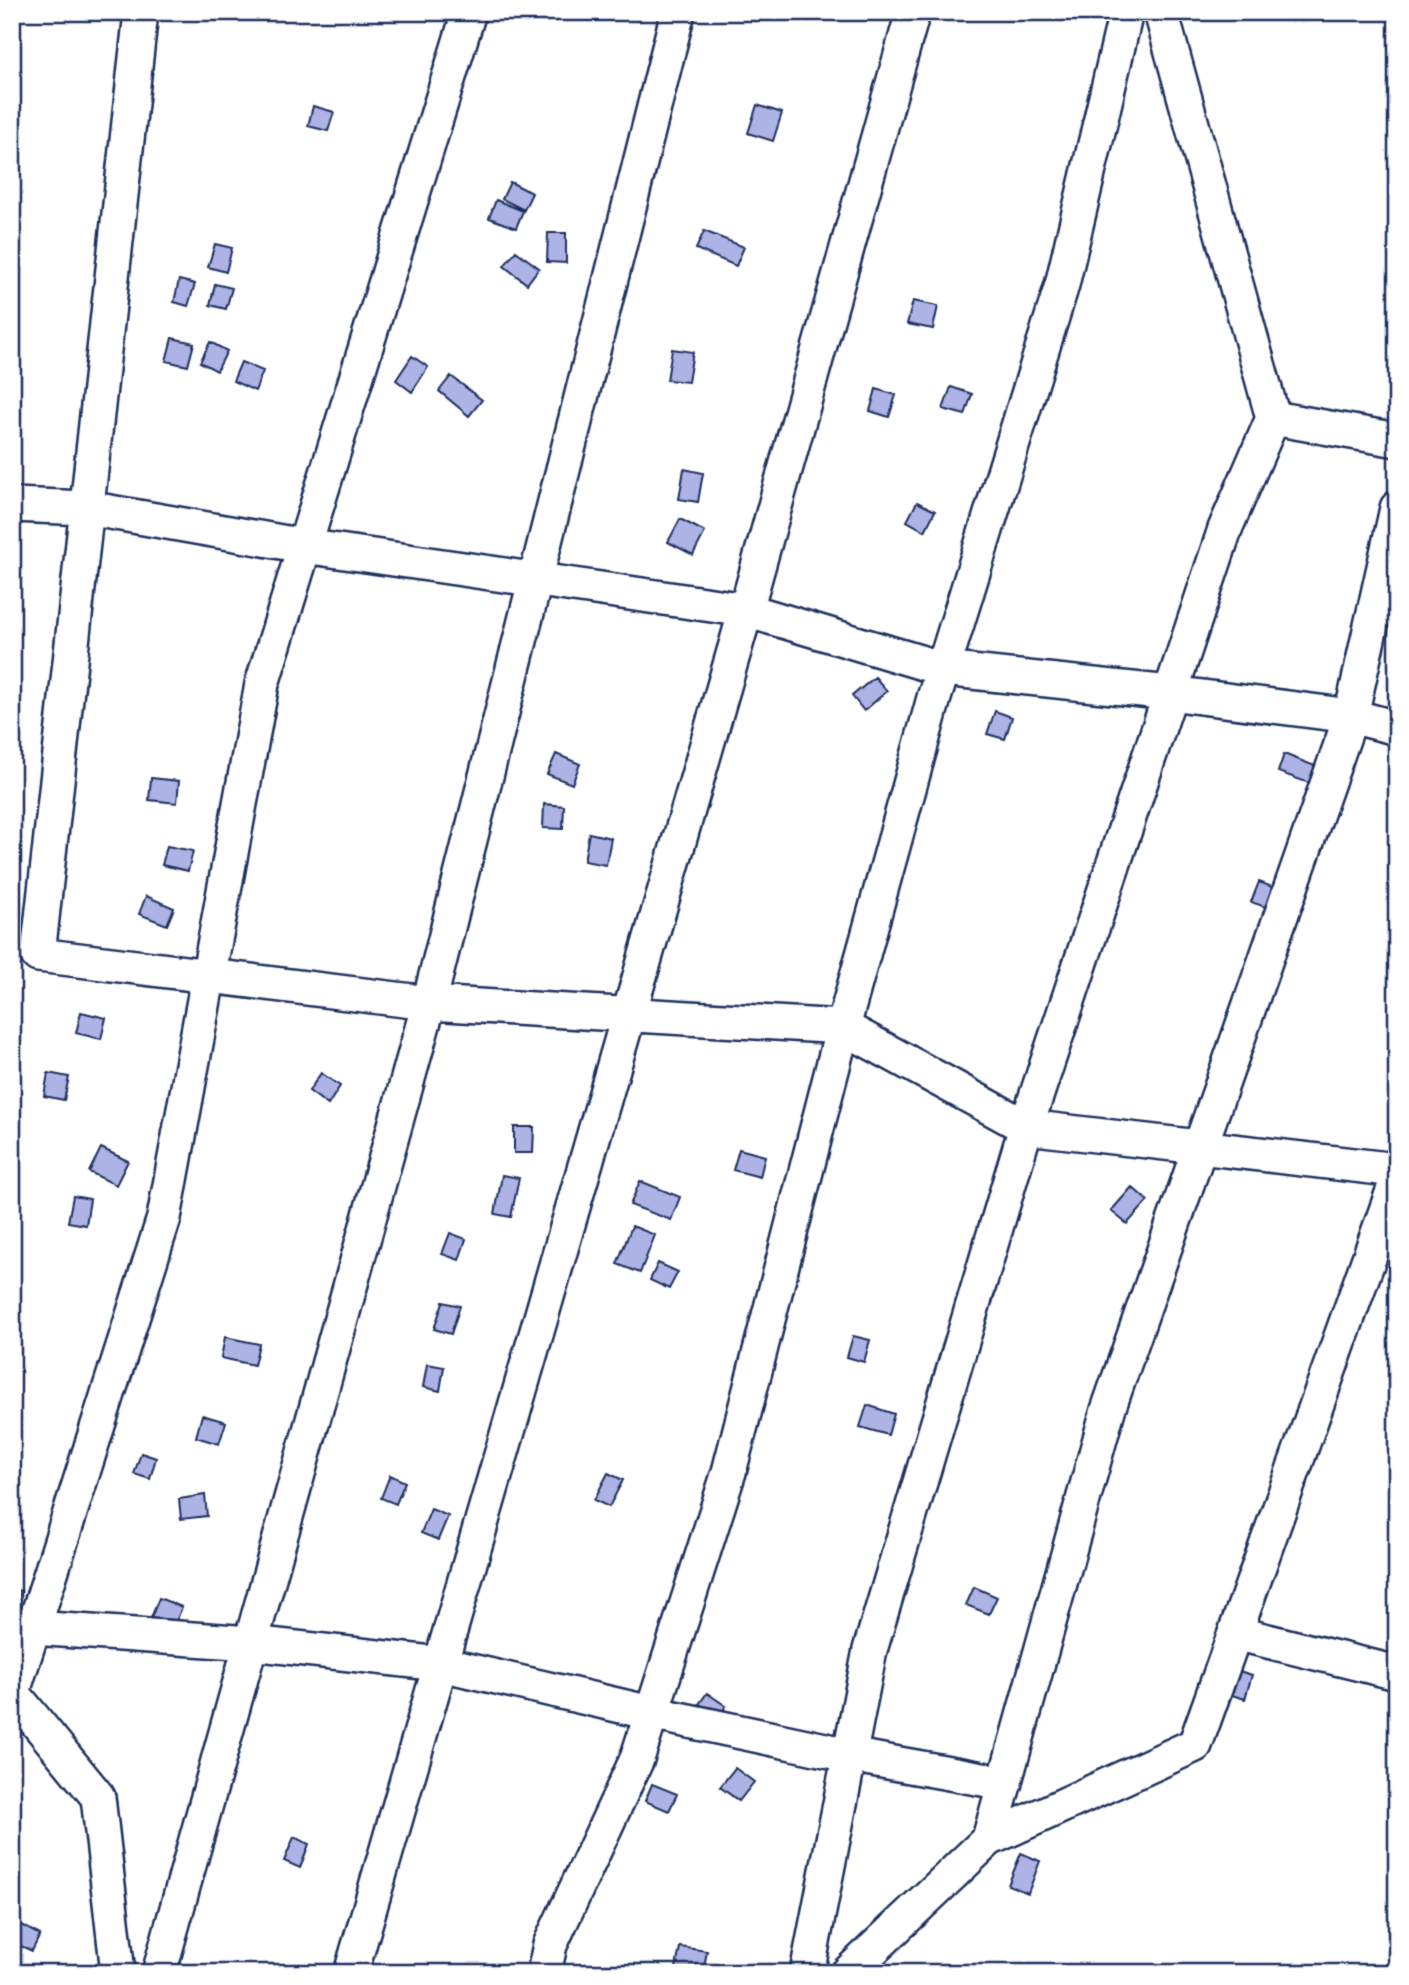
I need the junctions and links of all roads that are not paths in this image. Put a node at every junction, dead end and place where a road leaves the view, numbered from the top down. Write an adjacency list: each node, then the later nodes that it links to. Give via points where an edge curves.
1 (141, 12): 10 (street)
2 (468, 12): 12 (street)
3 (678, 12): 13 (street)
4 (913, 12): 14 (street)
5 (1126, 12): 15 (street, via 1062,285)
6 (1161, 12): 7 (street)
7 (1273, 418): 8 (street); 16 (street, via 1224,528)
8 (1397, 440)
9 (12, 505): 10 (street)
10 (87, 508): 12 (street); 19 (street)
11 (1397, 508): 17 (street)
12 (304, 546): 13 (street); 20 (street, via 262,684)
13 (536, 579): 14 (street); 21 (street)
14 (746, 610): 15 (street); 22 (street)
15 (943, 669): 16 (street); 23 (street)
16 (1170, 693): 17 (street); 24 (street)
17 (1351, 716): 18 (street); 25 (street)
18 (1397, 728)
19 (25, 953): 20 (street)
20 (208, 976): 21 (street); 28 (street, via 164,1218)
21 (429, 1003): 22 (street); 30 (street)
22 (628, 1014): 23 (street); 31 (street)
23 (843, 1027): 24 (street); 34 (street, via 729,1472)
24 (1026, 1127): 25 (street); 35 (street, via 870,1650)
25 (1199, 1147): 26 (street); 36 (street, via 1108,1410)
26 (1397, 1170)
27 (1397, 1180): 29 (street)
28 (23, 1626): 30 (street); 33 (street)
29 (1235, 1633): 32 (street); 37 (street, via 1195,1745)
30 (251, 1643): 31 (street); 39 (street)
31 (441, 1664): 34 (street); 40 (street)
32 (1397, 1673)
33 (12, 1693): 38 (street, via 97,1797)
34 (651, 1713): 35 (street); 41 (street, via 637,1759 550,1945)
35 (849, 1755): 36 (street); 42 (street)
36 (1004, 1783): 37 (street)
37 (989, 1839): 43 (street)
38 (118, 1973)
39 (159, 1973)
40 (351, 1973)
41 (544, 1973)
42 (807, 1973)
43 (848, 1973)

